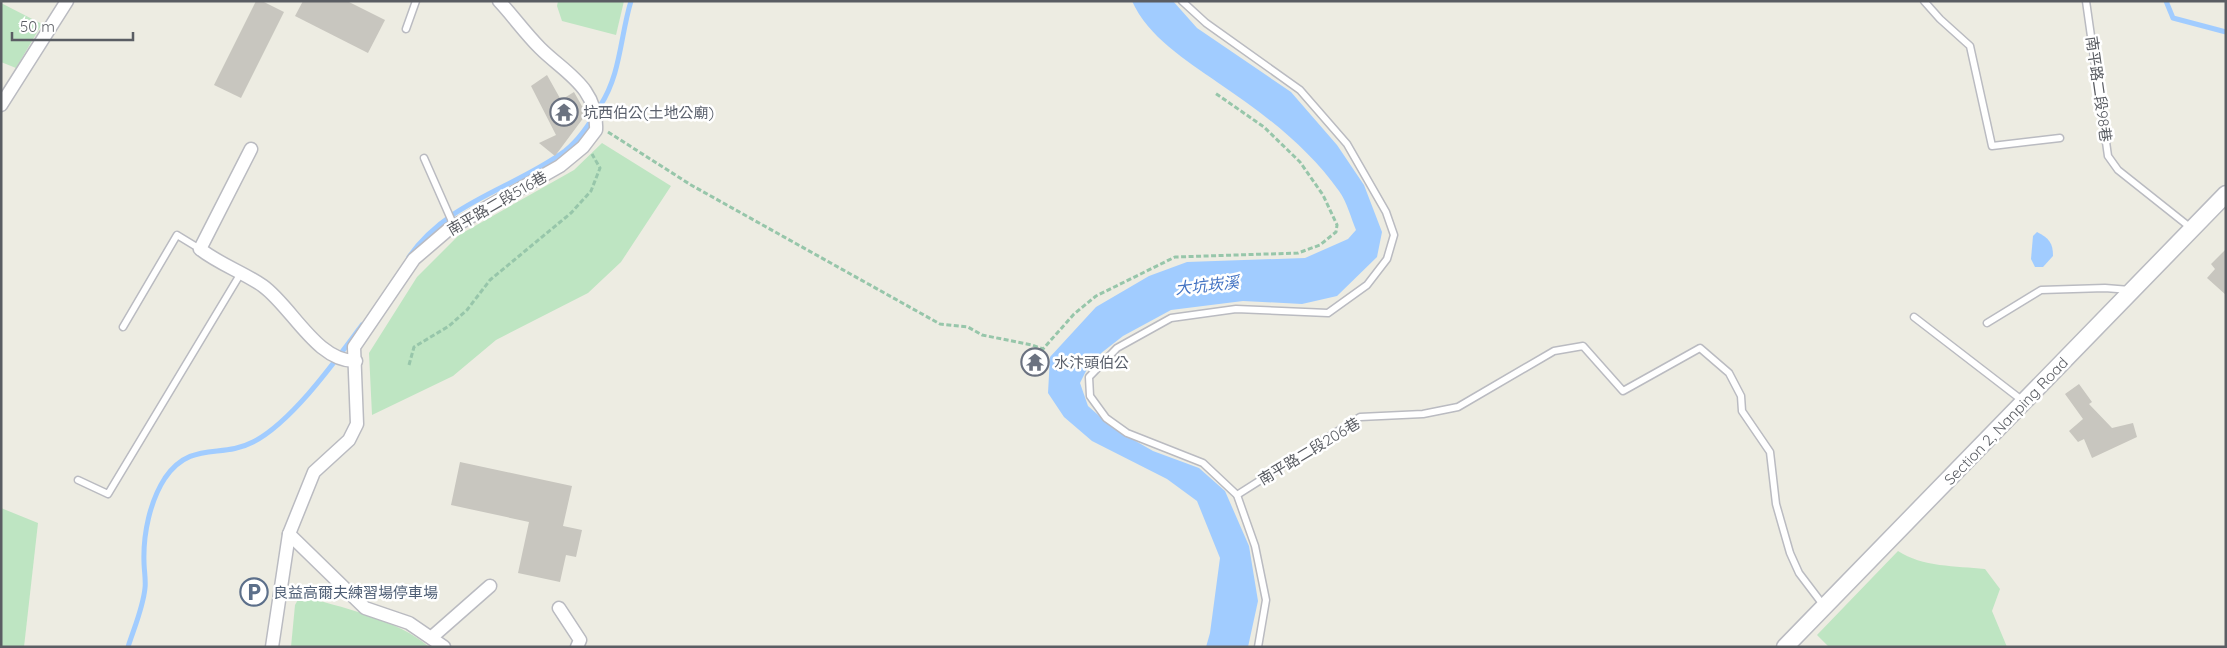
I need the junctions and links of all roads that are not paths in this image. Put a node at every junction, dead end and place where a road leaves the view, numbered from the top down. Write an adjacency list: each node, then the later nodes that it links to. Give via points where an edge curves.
1 (67, 1): 8 (street)
2 (416, 1): 7 (lane)
3 (499, 1): 13 (street, 南平路二段516巷, via 540,48 579,80 592,105 596,126 586,143 560,166)
4 (1182, 1): 24 (lane, via 1206,23 1300,90 1346,144 1386,212 1394,235 1387,259 1366,286 1328,313 1236,309 1171,318 1117,348 1088,377 1090,396 1106,418 1127,433 1203,462)
5 (1924, 1): 9 (lane, via 1970,46 1992,146)
6 (2086, 1): 14 (lane, 南平路二段98巷, via 2108,156 2118,170)
7 (406, 29)
8 (1, 105)
9 (2060, 138)
10 (251, 148): 15 (street)
11 (424, 158): 13 (lane)
12 (2226, 194): 14 (street, Section 2, Nanping Road)
13 (454, 225): 21 (street, 南平路二段516巷, via 414,259 354,347)
14 (2192, 229): 17 (street, Section 2, Nanping Road)
15 (200, 249): 16 (street); 20 (lane, via 177,235)
16 (241, 273): 21 (street, via 264,287 325,351); 23 (lane, via 108,494)
17 (2131, 290): 19 (lane, via 2041,290); 22 (street, Section 2, Nanping Road)
18 (1914, 317): 22 (lane)
19 (1987, 323)
20 (123, 326)
21 (351, 361): 25 (street, 南平路二段516巷, via 357,424 349,440 314,472)
22 (2024, 402): 27 (street, Section 2, Nanping Road)
23 (78, 480)
24 (1237, 495): 27 (lane, 南平路二段206巷, via 1360,418 1423,414 1458,407 1554,351 1583,346 1623,390 1700,348 1729,373 1741,396 1742,411 1770,452 1776,504 1790,553 1799,573); 33 (lane, via 1255,546 1266,600)
25 (289, 534): 29 (street, via 365,608 409,623); 30 (street, 南平路二段516巷)
26 (490, 586): 29 (street)
27 (1825, 607): 34 (street, Section 2, Nanping Road)
28 (558, 608): 32 (street, via 580,640)
29 (432, 637): 31 (street)
30 (272, 647)
31 (444, 647)
32 (577, 647)
33 (1258, 647)
34 (1785, 647)

